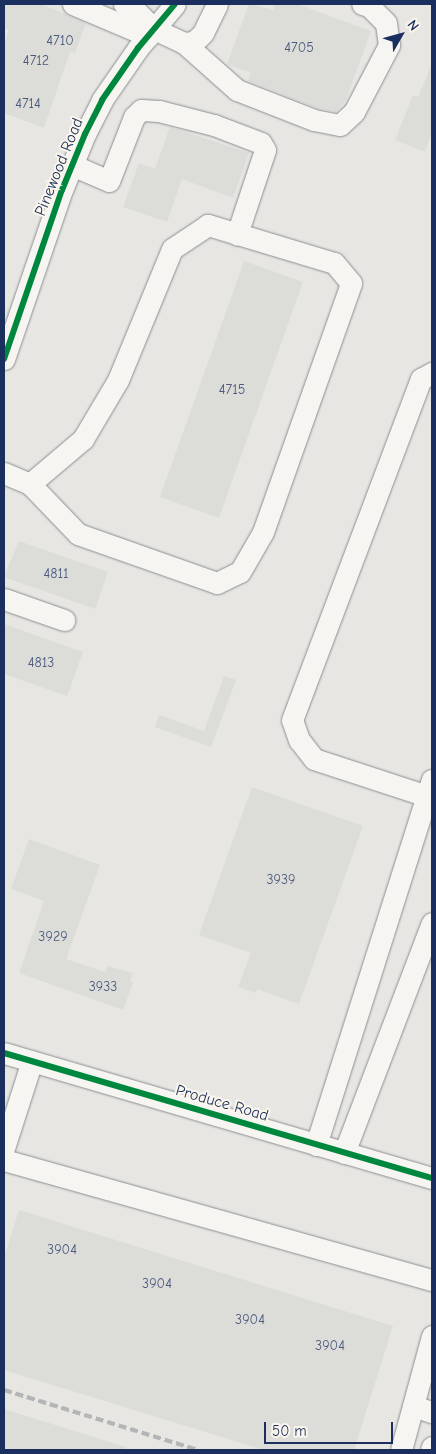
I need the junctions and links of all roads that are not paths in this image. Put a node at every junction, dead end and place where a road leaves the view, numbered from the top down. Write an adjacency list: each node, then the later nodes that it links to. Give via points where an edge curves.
1 (73, 4): 6 (street)
2 (124, 4): 6 (street, via 134,9)
3 (175, 4): 6 (street, Pinewood Road)
4 (216, 4): 7 (street, via 203,34 194,42)
5 (362, 4): 7 (street, via 369,6 386,23 389,45 354,112 340,125 314,120 237,90)
6 (151, 32): 7 (street); 8 (street, Pinewood Road, via 102,100)
7 (184, 43)
8 (72, 165): 9 (street, via 108,181 134,117 141,110 214,125 261,142 265,150); 10 (street, Pinewood Road)
9 (237, 234): 13 (street, via 208,225 172,249 118,380 83,439); 13 (street, via 334,263 352,283 263,532 240,572 217,584 78,534)
10 (4, 359)
11 (432, 373): 16 (street, via 421,379 292,720 299,740 314,760)
12 (4, 473): 13 (street)
13 (30, 484)
14 (4, 599): 15 (street)
15 (64, 620)
16 (430, 788): 20 (street)
17 (432, 923): 22 (street)
18 (4, 1053): 19 (street, Produce Road)
19 (32, 1061): 20 (street, Produce Road); 21 (street)
20 (316, 1145): 22 (street, Produce Road)
21 (4, 1148)
22 (344, 1153): 24 (street, Produce Road)
23 (4, 1160): 25 (street)
24 (432, 1178)
25 (432, 1280)
26 (432, 1336): 27 (street)
27 (423, 1409): 28 (street)
28 (401, 1450)

